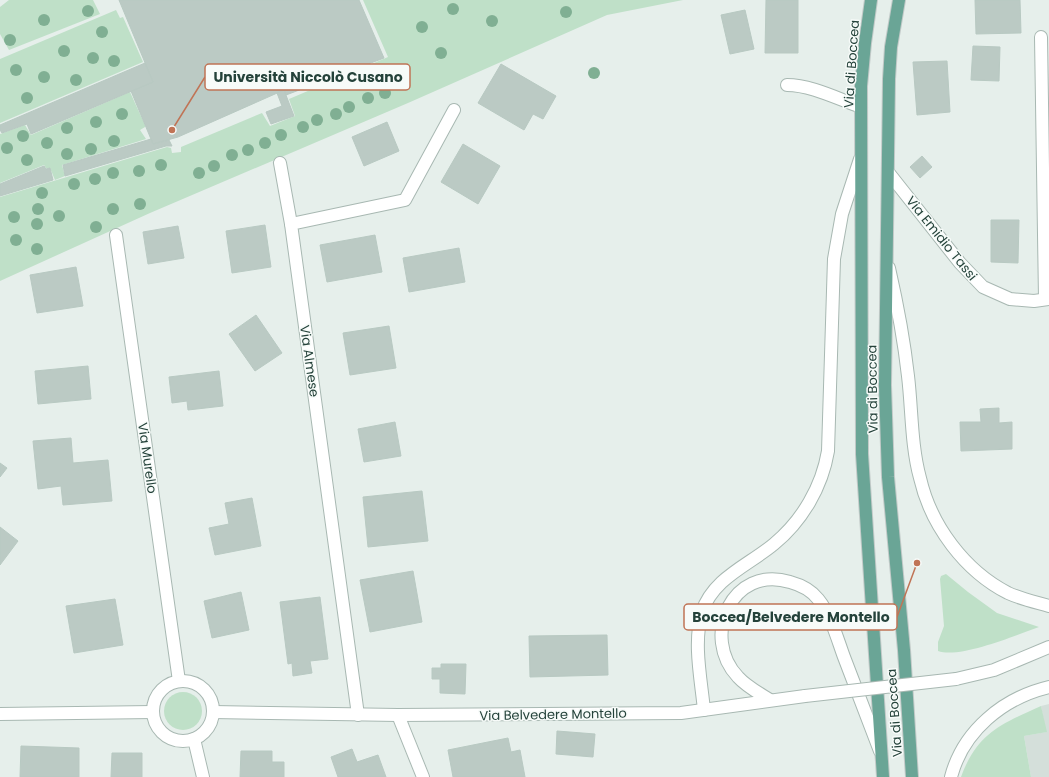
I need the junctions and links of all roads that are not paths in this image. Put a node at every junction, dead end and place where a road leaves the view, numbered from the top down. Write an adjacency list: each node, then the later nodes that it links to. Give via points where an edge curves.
1 (871, 0): 5 (main road, Via di Boccea, via 864,43)
2 (899, 0): 9 (main road, Via di Boccea, via 891,47)
3 (1042, 37): 13 (street)
4 (787, 85): 5 (street, via 821,93)
5 (861, 107): 7 (main road, Via di Boccea)
6 (454, 110): 10 (street, via 406,200)
7 (861, 158): 19 (street, via 842,214 834,259 828,451 824,470 794,526 774,545 722,582 706,604 702,613 699,637); 26 (main road, Via di Boccea, via 862,454)
8 (280, 163): 10 (street, Via Almese)
9 (888, 172): 12 (main road, Via di Boccea); 13 (street, Via Emidio Tassi, via 964,268 983,287 1010,299)
10 (291, 224): 23 (street, Via Almese)
11 (116, 235): 16 (street, Via Murello)
12 (888, 261): 14 (street, via 908,373 916,461 929,505 948,539 981,575 1009,593); 30 (main road, Via di Boccea, via 885,346 888,476 904,650)
13 (1047, 299)
14 (1049, 606)
15 (1049, 647): 18 (street, Via Belvedere Montello, bridge, via 994,670 956,679)
16 (179, 681): 20 (street, via 163,688 157,695); 21 (street, via 194,684 206,693 211,702)
17 (1049, 687): 31 (street, via 1015,700 986,720 966,742)
18 (770, 700): 19 (street, Via Belvedere Montello); 26 (street, via 737,677 725,656 721,635 722,623 729,606 740,592 761,579 778,578 805,587 819,600)
19 (704, 710): 24 (street, Via Belvedere Montello, via 680,713)
20 (153, 712): 22 (street); 25 (street, via 155,721 166,736 175,740)
21 (212, 712): 23 (street, Via Belvedere Montello); 25 (street, via 207,728)
22 (0, 714)
23 (358, 715): 24 (street, Via Belvedere Montello)
24 (398, 715): 28 (street)
25 (194, 739): 27 (street)
26 (883, 757): 29 (main road, Via di Boccea)
27 (204, 777)
28 (423, 777)
29 (883, 777)
30 (912, 777)
31 (951, 777)

